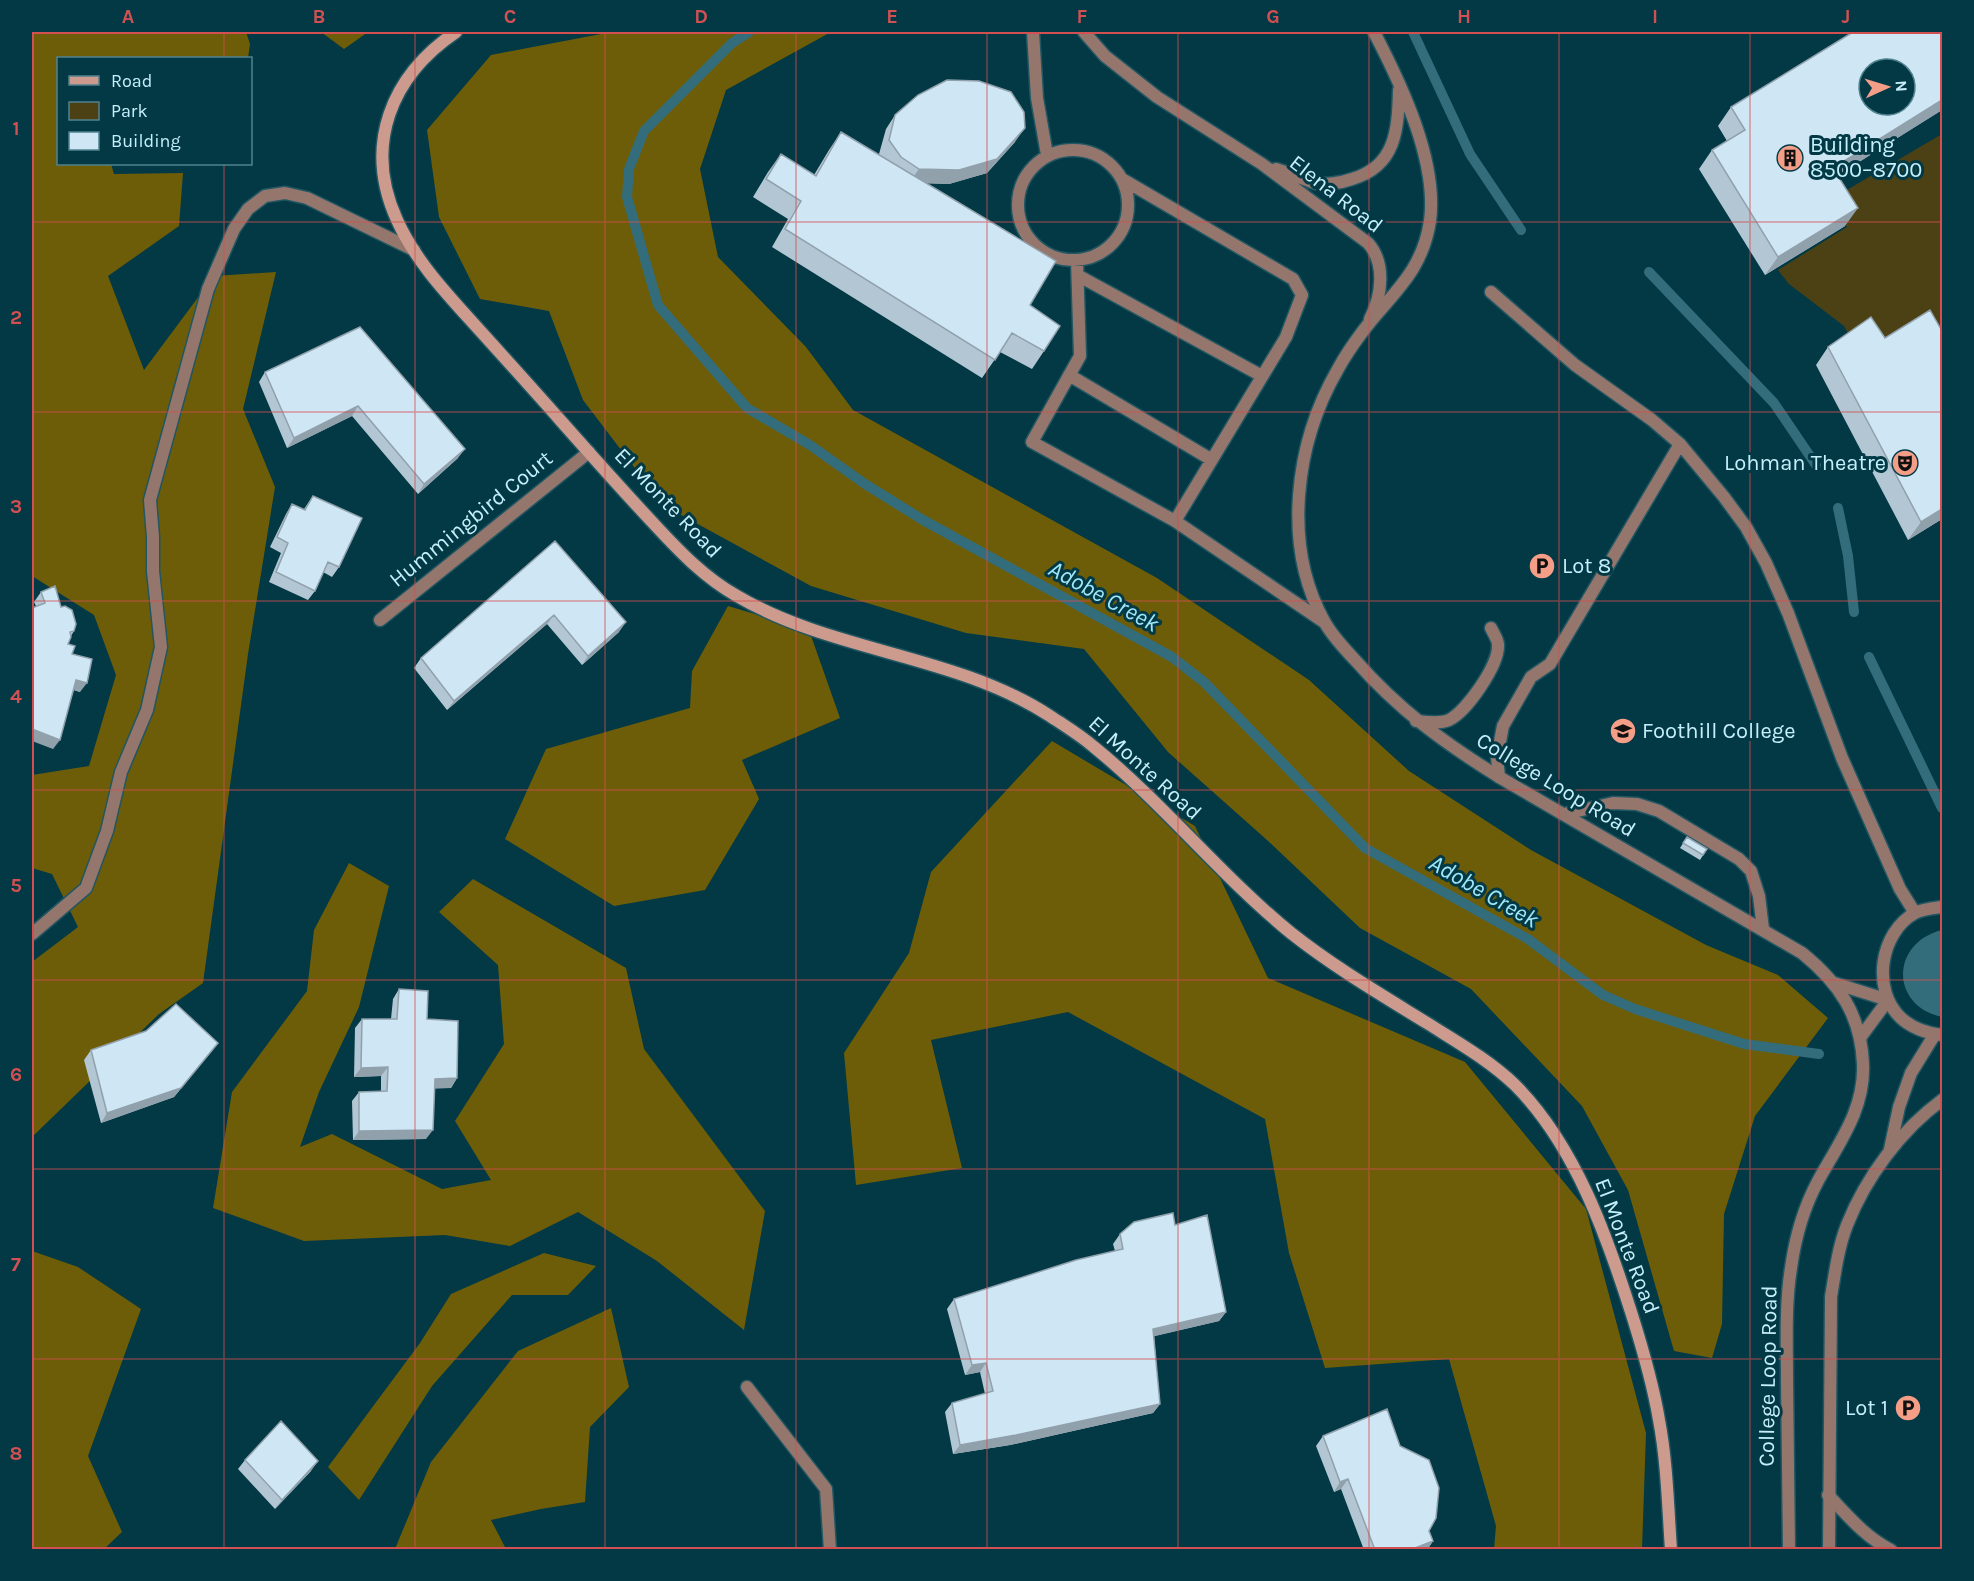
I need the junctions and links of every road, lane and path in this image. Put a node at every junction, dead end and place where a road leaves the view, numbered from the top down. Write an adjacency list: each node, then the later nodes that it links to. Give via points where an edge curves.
1 (456, 32): 9 (street, El Monte Road, via 436,45 415,68 397,94 385,126 383,162 387,192)
2 (1033, 32): 6 (street, via 1037,98)
3 (1084, 32): 7 (street, Elena Road, via 1105,56 1157,97)
4 (1374, 32): 5 (street, College Loop Road)
5 (1400, 86): 7 (street, Elena Road, via 1394,141 1382,163 1365,176 1317,184); 13 (street, College Loop Road, via 1425,154 1430,220 1422,254 1406,280)
6 (1047, 155): 8 (street, via 1064,149 1090,152 1112,165); 10 (street, via 1032,167 1022,183 1017,201 1019,220 1027,238 1041,251 1058,259)
7 (1262, 164): 13 (street, Elena Road, via 1376,252 1380,288 1375,309)
8 (1122, 179): 10 (street, via 1128,196 1128,214 1122,231 1112,245 1096,256); 15 (street, via 1293,279 1302,295 1286,337)
9 (414, 249): 17 (street, El Monte Road, via 432,277); 29 (street, via 307,198 285,193 265,196 248,209 234,229 208,289 150,500 161,647 147,710 121,772 86,888)
10 (1077, 261): 11 (street)
11 (1079, 276): 14 (street, via 1080,356); 15 (street)
12 (1491, 292): 16 (street, via 1575,365)
13 (1363, 331): 21 (street, College Loop Road, via 1316,415 1303,463 1298,516 1302,558 1310,592)
14 (1069, 375): 18 (street); 19 (street, via 1032,442)
15 (1262, 376): 18 (street)
16 (1680, 444): 24 (street, via 1550,664 1531,677 1503,726 1497,757); 27 (street, via 1746,527 1766,563 1842,758 1900,889)
17 (589, 452): 20 (street, Hummingbird Court); 39 (street, El Monte Road, via 693,564 735,595 782,619 836,639 992,685 1090,743 1292,933 1343,972 1481,1056 1516,1086 1547,1123 1576,1173 1604,1232 1625,1294 1660,1422)
18 (1212, 460): 19 (street)
19 (1175, 521): 21 (street)
20 (380, 620)
21 (1324, 622): 23 (street, College Loop Road, via 1368,674)
22 (1491, 628): 23 (street, via 1499,642 1497,657 1475,695 1447,721)
23 (1416, 721): 24 (street, College Loop Road)
24 (1499, 777): 25 (street, College Loop Road)
25 (1564, 814): 28 (street, College Loop Road); 28 (street, via 1613,803 1637,804 1659,811 1739,859 1751,871)
26 (1942, 908): 27 (street)
27 (1915, 913): 31 (street, via 1894,932 1884,950 1883,977)
28 (1763, 929): 30 (street, College Loop Road, via 1802,953)
29 (32, 934)
30 (1834, 982): 31 (street); 33 (street, College Loop Road)
31 (1888, 1000): 32 (street, via 1908,1024 1925,1033); 33 (street)
32 (1939, 1034): 35 (street, via 1911,1073)
33 (1860, 1038): 40 (street, College Loop Road, via 1863,1067 1859,1099 1851,1124 1812,1194 1790,1268 1786,1320)
34 (1942, 1101): 35 (street, via 1911,1125)
35 (1890, 1149): 37 (street, via 1848,1224 1831,1297)
36 (747, 1387): 38 (street, via 826,1489)
37 (1828, 1496): 41 (street); 42 (street, via 1860,1529)
38 (830, 1550)
39 (1671, 1550)
40 (1789, 1550)
41 (1829, 1550)
42 (1891, 1550)

